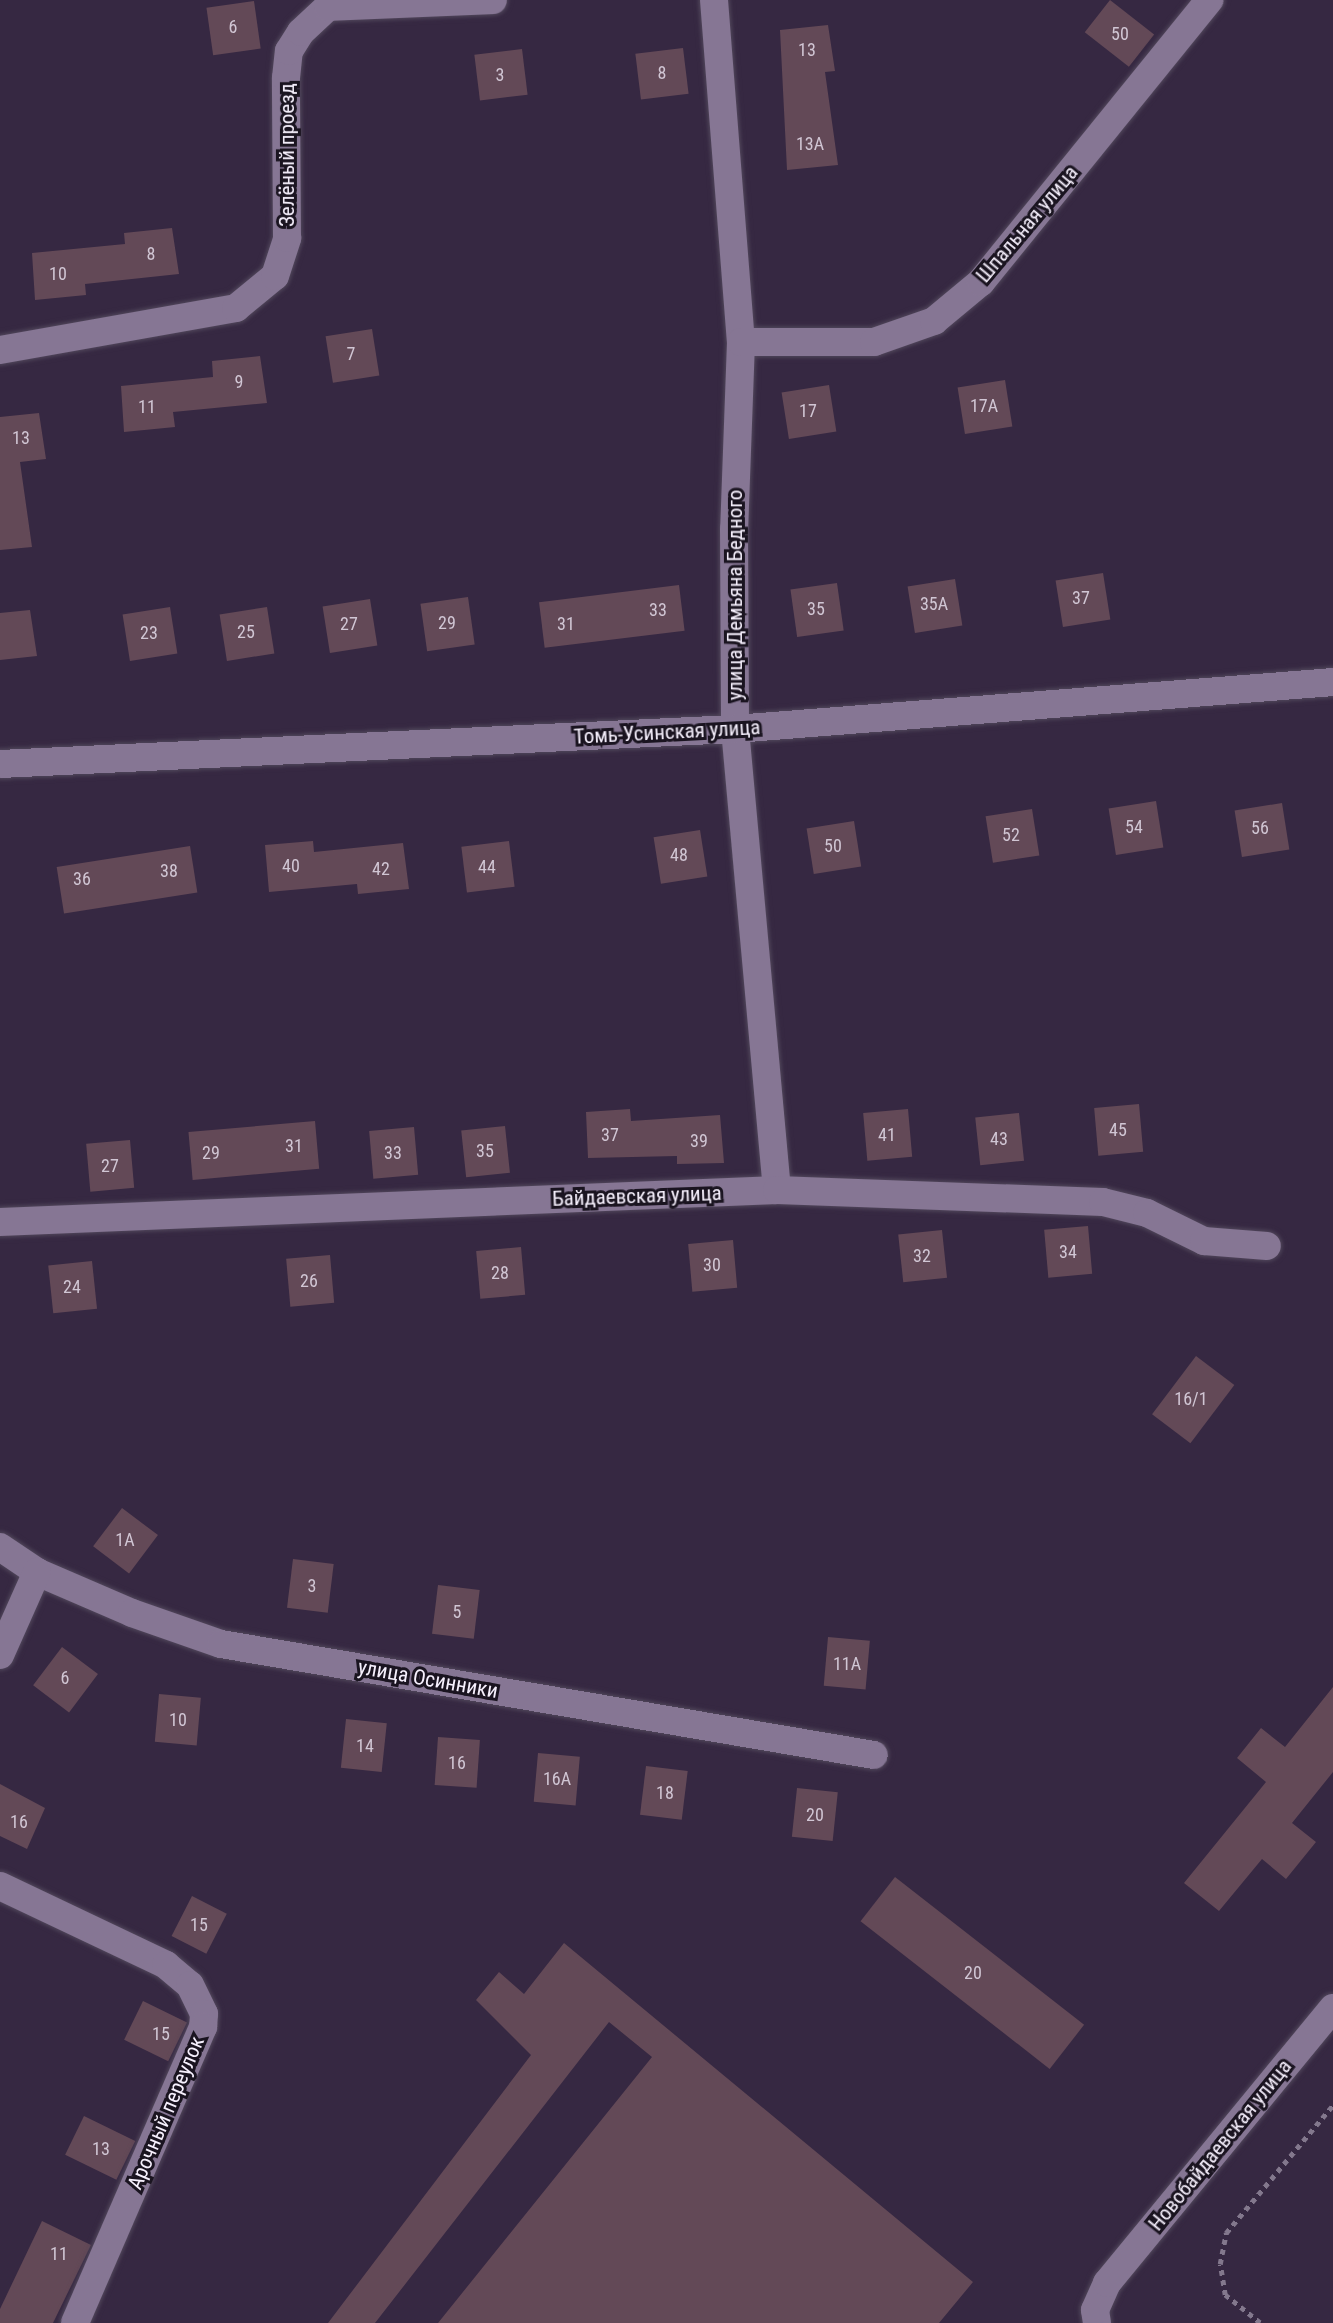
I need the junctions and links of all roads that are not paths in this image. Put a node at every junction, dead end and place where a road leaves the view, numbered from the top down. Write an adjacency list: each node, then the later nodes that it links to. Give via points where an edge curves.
1 (493, 0): 5 (street, Зелёный проезд, via 328,7 301,32 289,51 286,78 287,238 275,276 236,308)
2 (714, 0): 4 (street, улица Демьяна Бедного)
3 (1209, 0): 4 (street, Шпальная улица, via 981,282 934,321 874,342)
4 (741, 342): 7 (street, улица Демьяна Бедного, via 734,529)
5 (0, 350)
6 (1333, 682): 7 (street, Томь-Усинская улица)
7 (735, 729): 8 (street, Томь-Усинская улица); 9 (street, улица Демьяна Бедного)
8 (0, 764)
9 (777, 1190): 10 (street, Байдаевская улица); 11 (street, Байдаевская улица, via 1104,1202 1147,1213 1204,1241)
10 (0, 1222)
11 (1266, 1246)
12 (0, 1547): 13 (street, улица Осинники)
13 (37, 1572): 14 (street); 15 (street, улица Осинники, via 132,1613 221,1644)
14 (0, 1655)
15 (874, 1755)
16 (0, 1886): 18 (street, Арочный переулок, via 166,1965 190,1985 204,2014 203,2027)
17 (1333, 2008): 19 (street, Новобайдаевская улица, via 1107,2283 1095,2309)
18 (75, 2323)
19 (1097, 2323)

